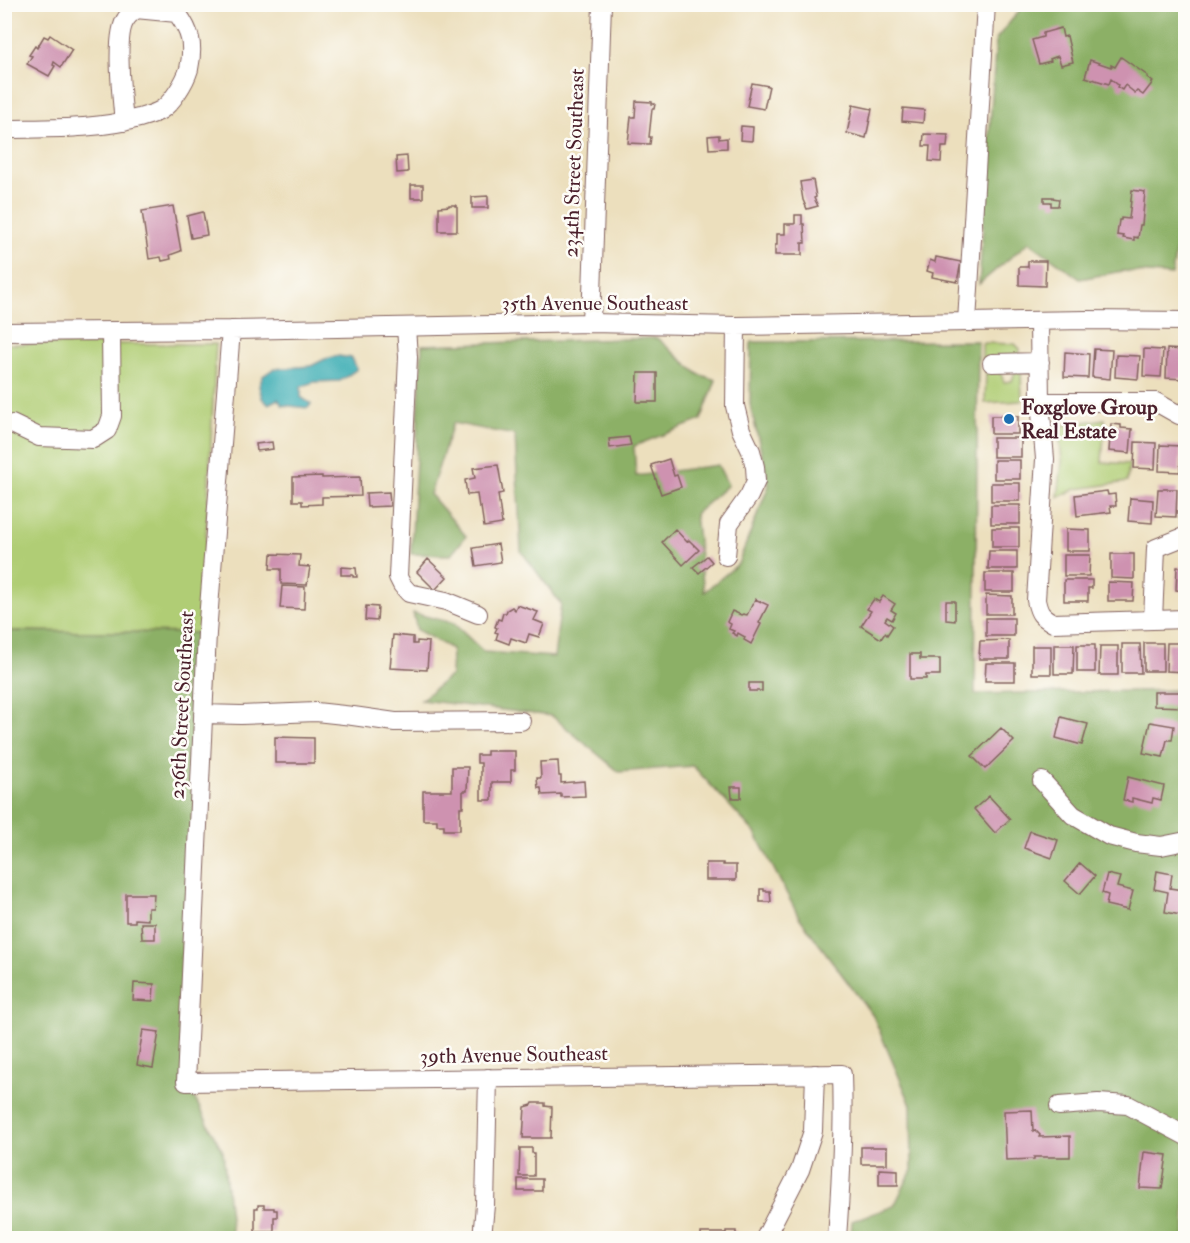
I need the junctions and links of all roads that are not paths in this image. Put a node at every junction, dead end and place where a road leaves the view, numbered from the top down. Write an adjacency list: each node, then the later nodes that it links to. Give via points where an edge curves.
1 (602, 4): 8 (street, 234th Street Southeast)
2 (986, 4): 7 (street)
3 (124, 122): 3 (street, via 163,109 188,73 192,44 177,13 136,9 125,20 120,62); 4 (street, via 73,128)
4 (4, 129)
5 (1039, 321): 6 (street, 35th Avenue Southeast); 7 (street, 35th Avenue Southeast); 14 (street)
6 (1185, 321)
7 (967, 322): 9 (street, 35th Avenue Southeast)
8 (591, 323): 9 (street, 35th Avenue Southeast); 10 (street, 35th Avenue Southeast)
9 (736, 326): 20 (street, via 735,406 751,451 756,481 729,524)
10 (406, 327): 11 (street, 35th Avenue Southeast); 21 (street, via 398,577 409,592)
11 (231, 330): 12 (street, 35th Avenue Southeast); 24 (street, 236th Street Southeast)
12 (111, 331): 13 (street, 35th Avenue Southeast); 18 (street, via 112,416 107,430 93,439 39,437)
13 (4, 332)
14 (1040, 362): 15 (street); 16 (street)
15 (1002, 368)
16 (1040, 402): 17 (street, via 1156,402); 23 (street, via 1045,459 1036,600 1042,617 1053,623)
17 (1182, 413)
18 (12, 424)
19 (1185, 536): 23 (street, via 1156,548)
20 (726, 556)
21 (478, 614)
22 (1185, 619): 23 (street)
23 (1153, 620)
24 (203, 714): 25 (street, via 316,712 395,722); 30 (street, 236th Street Southeast)
25 (521, 721)
26 (1042, 780): 27 (street, via 1073,815 1109,836 1161,846)
27 (1185, 841)
28 (815, 1074): 29 (street, 39th Avenue Southeast); 34 (street, via 813,1131 800,1170); 35 (street, 39th Avenue Southeast, via 842,1074 844,1114)
29 (488, 1078): 30 (street, 39th Avenue Southeast); 33 (street)
30 (186, 1082)
31 (1059, 1106): 32 (street, via 1128,1105)
32 (1185, 1136)
33 (482, 1239)
34 (765, 1239)
35 (837, 1239)

